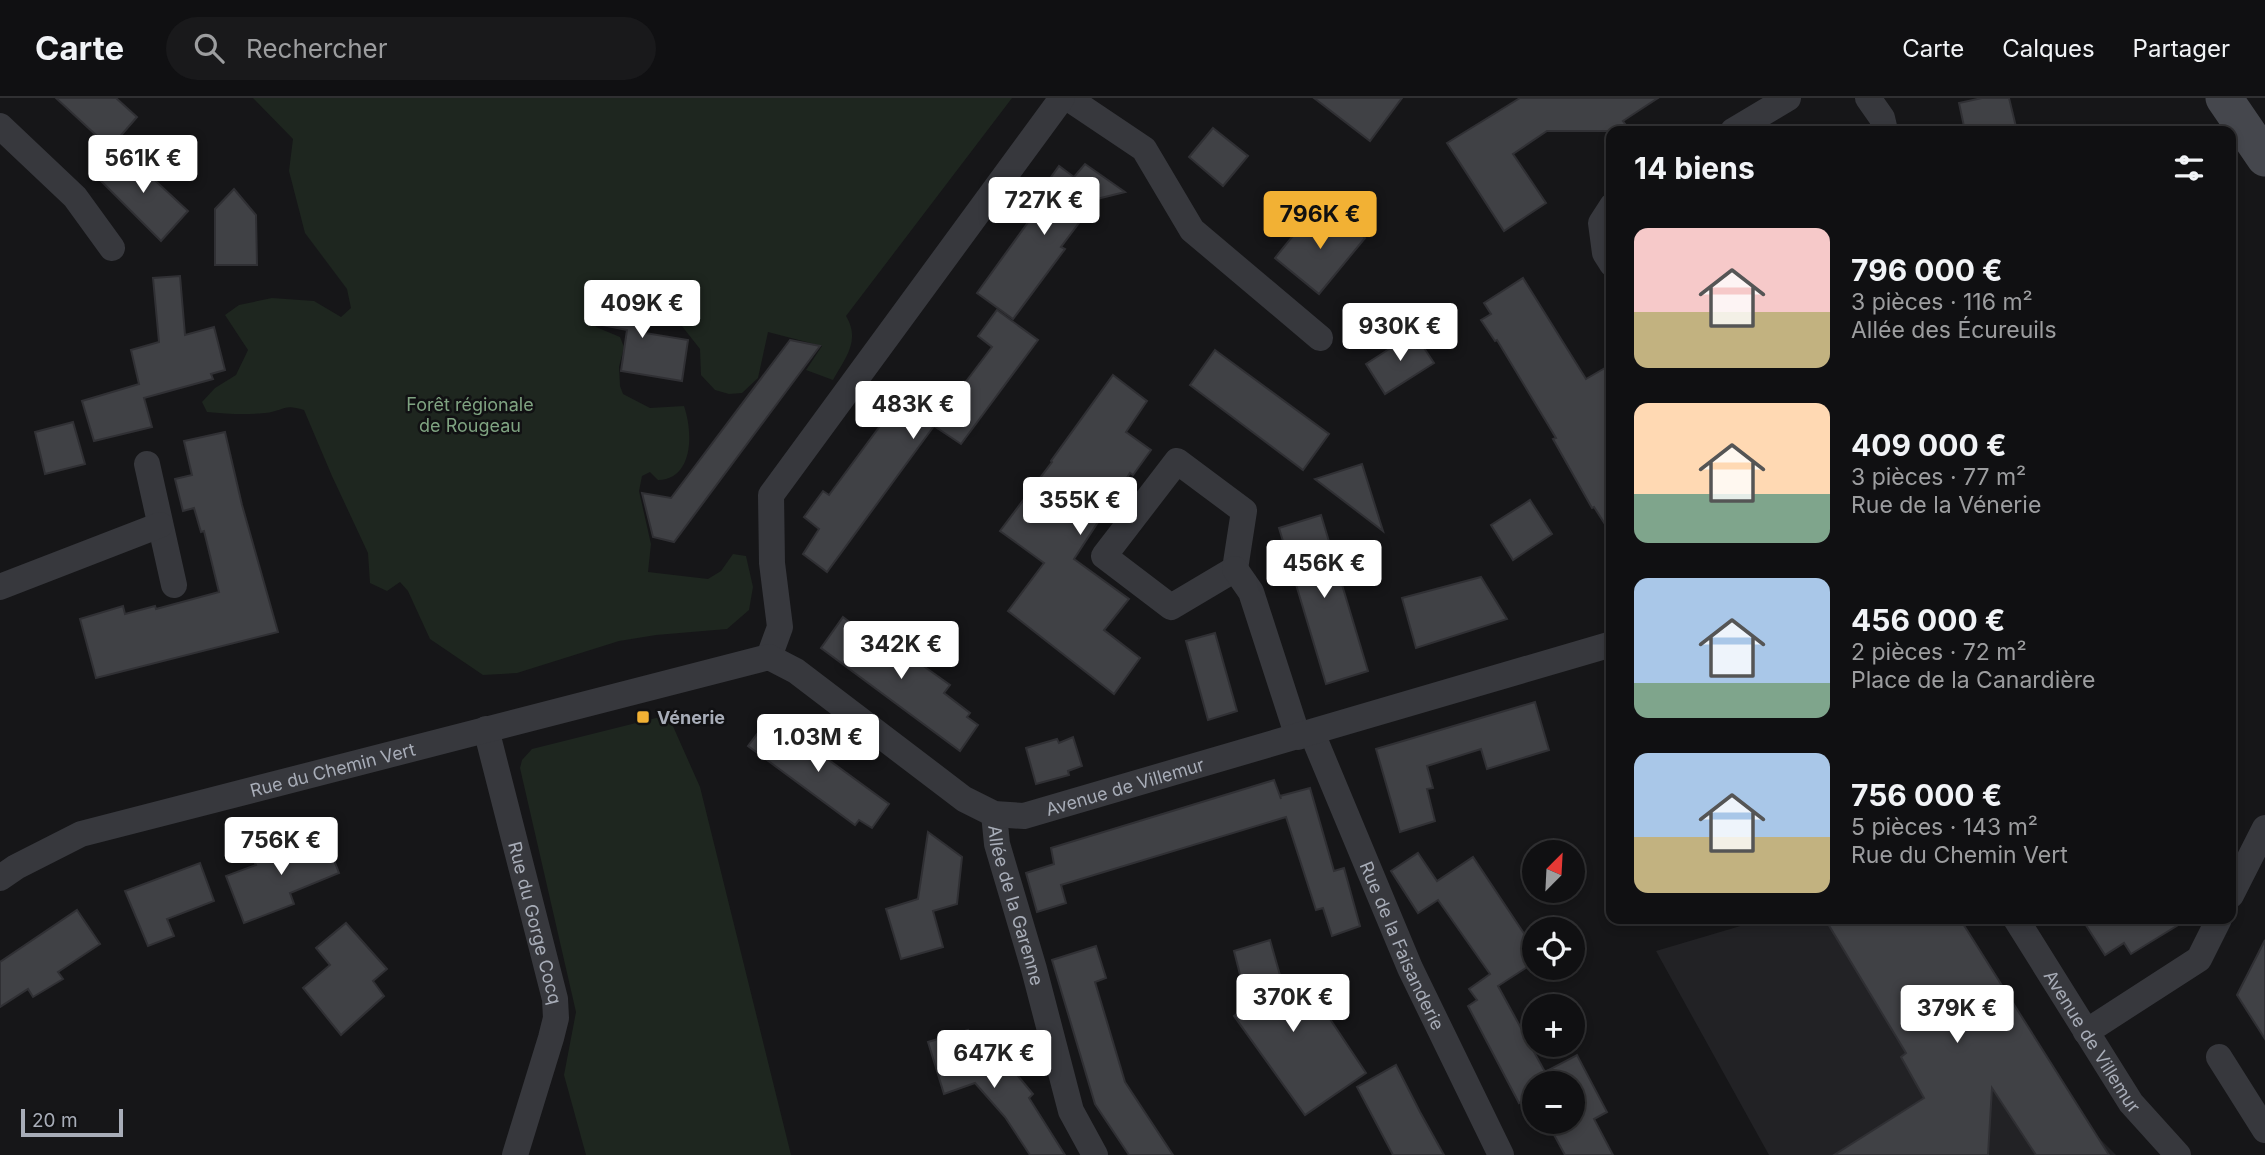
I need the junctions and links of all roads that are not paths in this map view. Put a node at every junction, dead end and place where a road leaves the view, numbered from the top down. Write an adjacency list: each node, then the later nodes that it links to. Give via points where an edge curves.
1 (1062, 98): 20 (street, via 771,495 772,563 780,627)
2 (1068, 98): 13 (street, via 1144,149 1192,230)
3 (1788, 98): 7 (street)
4 (1868, 98): 8 (street)
5 (2224, 98): 9 (main road)
6 (0, 125): 11 (street, via 75,197)
7 (1741, 126)
8 (1884, 126)
9 (2265, 158)
10 (1606, 215): 12 (street, via 1601,223)
11 (112, 248)
12 (1606, 255)
13 (1321, 338)
14 (147, 464): 15 (street)
15 (160, 526): 17 (street); 18 (street)
16 (1235, 569): 16 (street, via 1244,511 1177,461 1104,556 1171,607); 22 (street, Rue de la Faisanderie, via 1251,592)
17 (174, 585)
18 (0, 587)
19 (1606, 646): 22 (street, Avenue de Villemur)
20 (769, 657): 21 (street, Rue du Chemin Vert); 23 (street, Avenue de Villemur, via 796,671 964,799)
21 (486, 729): 25 (street, Rue du Chemin Vert, via 80,834); 33 (street, Rue du Gorge Cocq, via 555,999 551,1038)
22 (1305, 735): 23 (street, Avenue de Villemur, via 1024,816); 34 (street, Rue de la Faisanderie, via 1410,968)
23 (994, 814): 32 (street, Allée de la Garenne, via 997,844 1071,1111)
24 (2265, 828): 26 (street)
25 (0, 878)
26 (2236, 885)
27 (2019, 924): 29 (street, Avenue de Villemur)
28 (2217, 924): 29 (street, via 2199,960)
29 (2087, 1032): 35 (street, Avenue de Villemur, via 2131,1103)
30 (2219, 1057): 31 (street)
31 (2265, 1130)
32 (1089, 1153)
33 (515, 1155)
34 (1502, 1155)
35 (2178, 1155)

